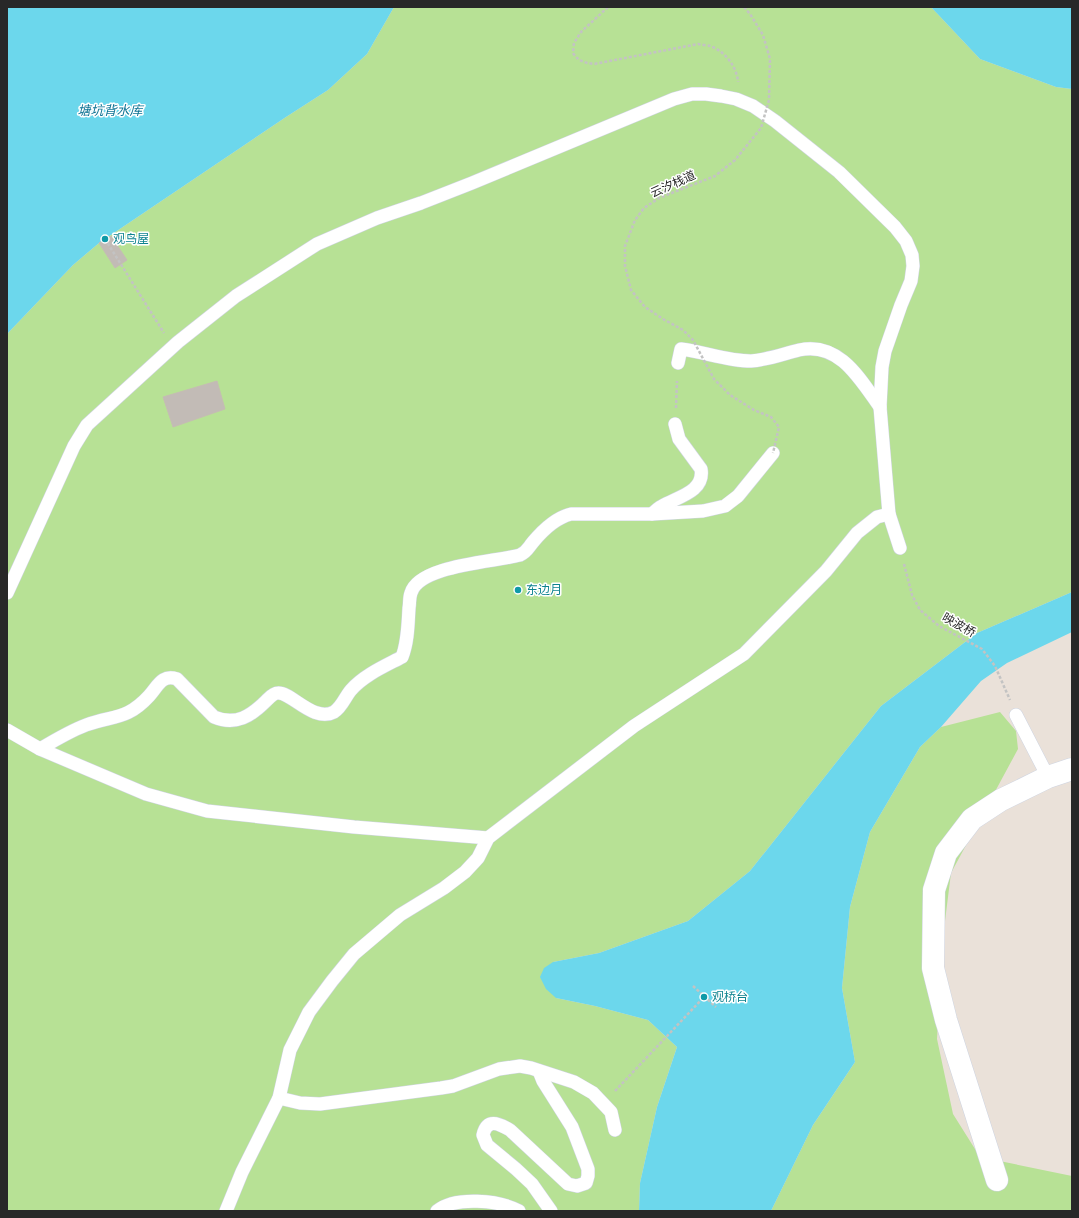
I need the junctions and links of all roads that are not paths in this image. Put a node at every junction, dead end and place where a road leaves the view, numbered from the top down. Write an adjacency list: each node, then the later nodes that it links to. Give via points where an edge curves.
1 (678, 363): 2 (lane, via 681,349 752,361 809,348 821,349 841,358)
2 (880, 407): 6 (lane); 8 (lane, via 885,351 911,281 912,255 906,241 839,172 775,121 753,106 736,99 692,94 344,232 317,244 236,296 173,347 87,425 74,446)
3 (675, 424): 5 (lane, via 679,439 702,475 696,487 680,498 661,506)
4 (773, 453): 5 (lane, via 738,496 725,506 703,511)
5 (652, 514): 11 (lane, via 571,514 553,522 520,556 440,570 419,581 410,594 407,642 402,656 366,677 333,712 314,712 283,693 277,693 243,718 222,720 214,717 177,679 170,677 164,679 132,712 87,724)
6 (889, 514): 7 (lane); 14 (lane, via 877,517 857,533 826,571 744,654 634,726)
7 (900, 548)
8 (7, 593)
9 (1016, 715): 13 (lane)
10 (7, 730): 11 (lane)
11 (40, 749): 14 (lane, via 146,794 207,811)
12 (1072, 769): 13 (street)
13 (1048, 777): 18 (street, via 1000,800 972,819 946,853 934,890 933,968 946,1020)
14 (488, 838): 16 (lane, via 478,858 465,872 400,915 354,954 332,981 309,1012 290,1050)
15 (539, 1071): 16 (lane, via 510,1066 453,1086 326,1103 300,1103); 17 (lane, via 574,1082 593,1094 611,1112); 22 (lane, via 572,1127 588,1169 586,1183 577,1186 568,1184 502,1125 490,1124 483,1135 487,1145 532,1184)
16 (279, 1098): 19 (lane, via 242,1172)
17 (615, 1130)
18 (997, 1180)
19 (226, 1211)
20 (437, 1211): 21 (lane, via 448,1204 461,1202 494,1203)
21 (519, 1211)
22 (551, 1211)

